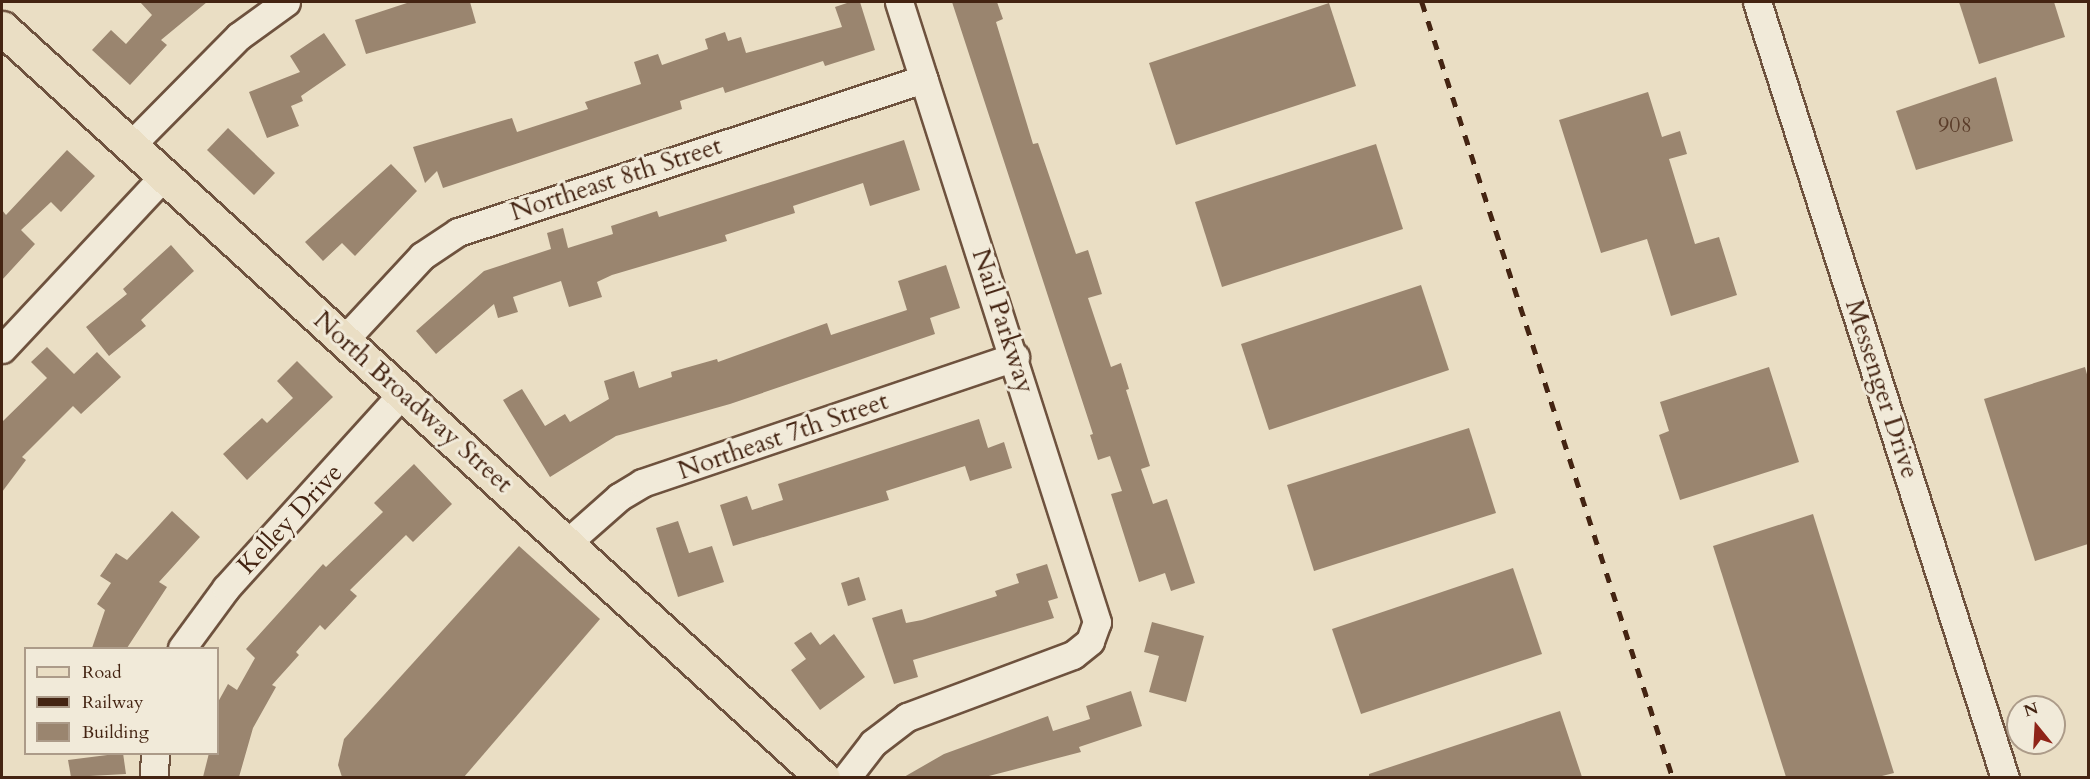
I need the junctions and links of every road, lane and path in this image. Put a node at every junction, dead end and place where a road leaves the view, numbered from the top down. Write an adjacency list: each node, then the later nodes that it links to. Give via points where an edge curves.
1 (286, 2): 6 (street, via 239,36)
2 (899, 2): 5 (street, Nail Parkway)
3 (1756, 2): 18 (street, Messenger Drive)
4 (2, 28): 6 (main road, North Broadway Street)
5 (924, 79): 8 (street, Northeast 8th Street, via 458,232 422,256); 10 (street, Nail Parkway)
6 (131, 145): 7 (main road, North Broadway Street)
7 (164, 176): 8 (main road, North Broadway Street); 9 (street)
8 (344, 339): 11 (main road, North Broadway Street)
9 (2, 350)
10 (1015, 357): 12 (street, Northeast 7th Street, via 642,483 619,497); 17 (street, Nail Parkway, via 1095,608 1097,622 1090,641 1058,662 914,713 873,744)
11 (403, 393): 12 (main road, North Broadway Street); 13 (street, Kelley Drive, via 226,588)
12 (567, 543): 16 (main road, North Broadway Street)
13 (183, 647)
14 (155, 755): 15 (street)
15 (154, 777)
16 (823, 777)
17 (846, 777)
18 (2005, 777)

